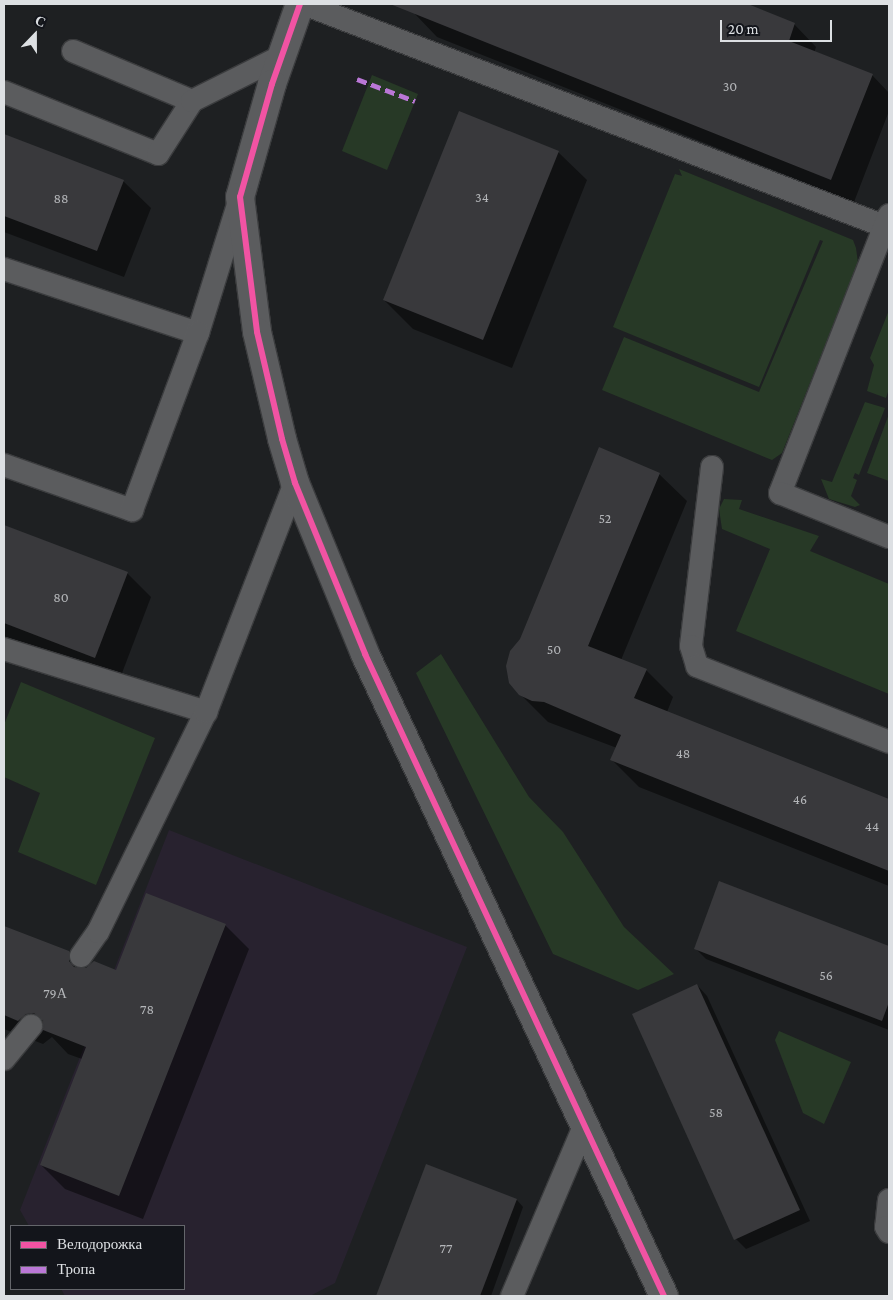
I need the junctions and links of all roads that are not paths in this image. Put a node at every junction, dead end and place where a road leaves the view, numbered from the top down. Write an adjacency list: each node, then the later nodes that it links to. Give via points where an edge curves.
1 (300, 4): 4 (street)
2 (304, 4): 8 (lane)
3 (73, 51): 6 (lane)
4 (282, 56): 6 (lane); 7 (street)
5 (4, 92): 6 (lane, via 158,154)
6 (192, 102)
7 (240, 197): 10 (lane); 13 (street, via 257,332)
8 (888, 223): 14 (lane, via 780,494)
9 (4, 269): 10 (lane)
10 (198, 334): 11 (lane, via 132,510)
11 (4, 465)
12 (712, 467): 17 (lane, via 691,646 697,666)
13 (295, 483): 16 (lane); 21 (street, via 365,654)
14 (889, 537)
15 (4, 649): 16 (lane)
16 (206, 712): 18 (lane, via 98,932)
17 (889, 742)
18 (81, 956)
19 (31, 1026): 20 (lane)
20 (4, 1059)
21 (585, 1124): 24 (lane); 25 (street)
22 (889, 1200): 23 (lane, via 886,1227)
23 (889, 1232)
24 (512, 1296)
25 (664, 1296)

